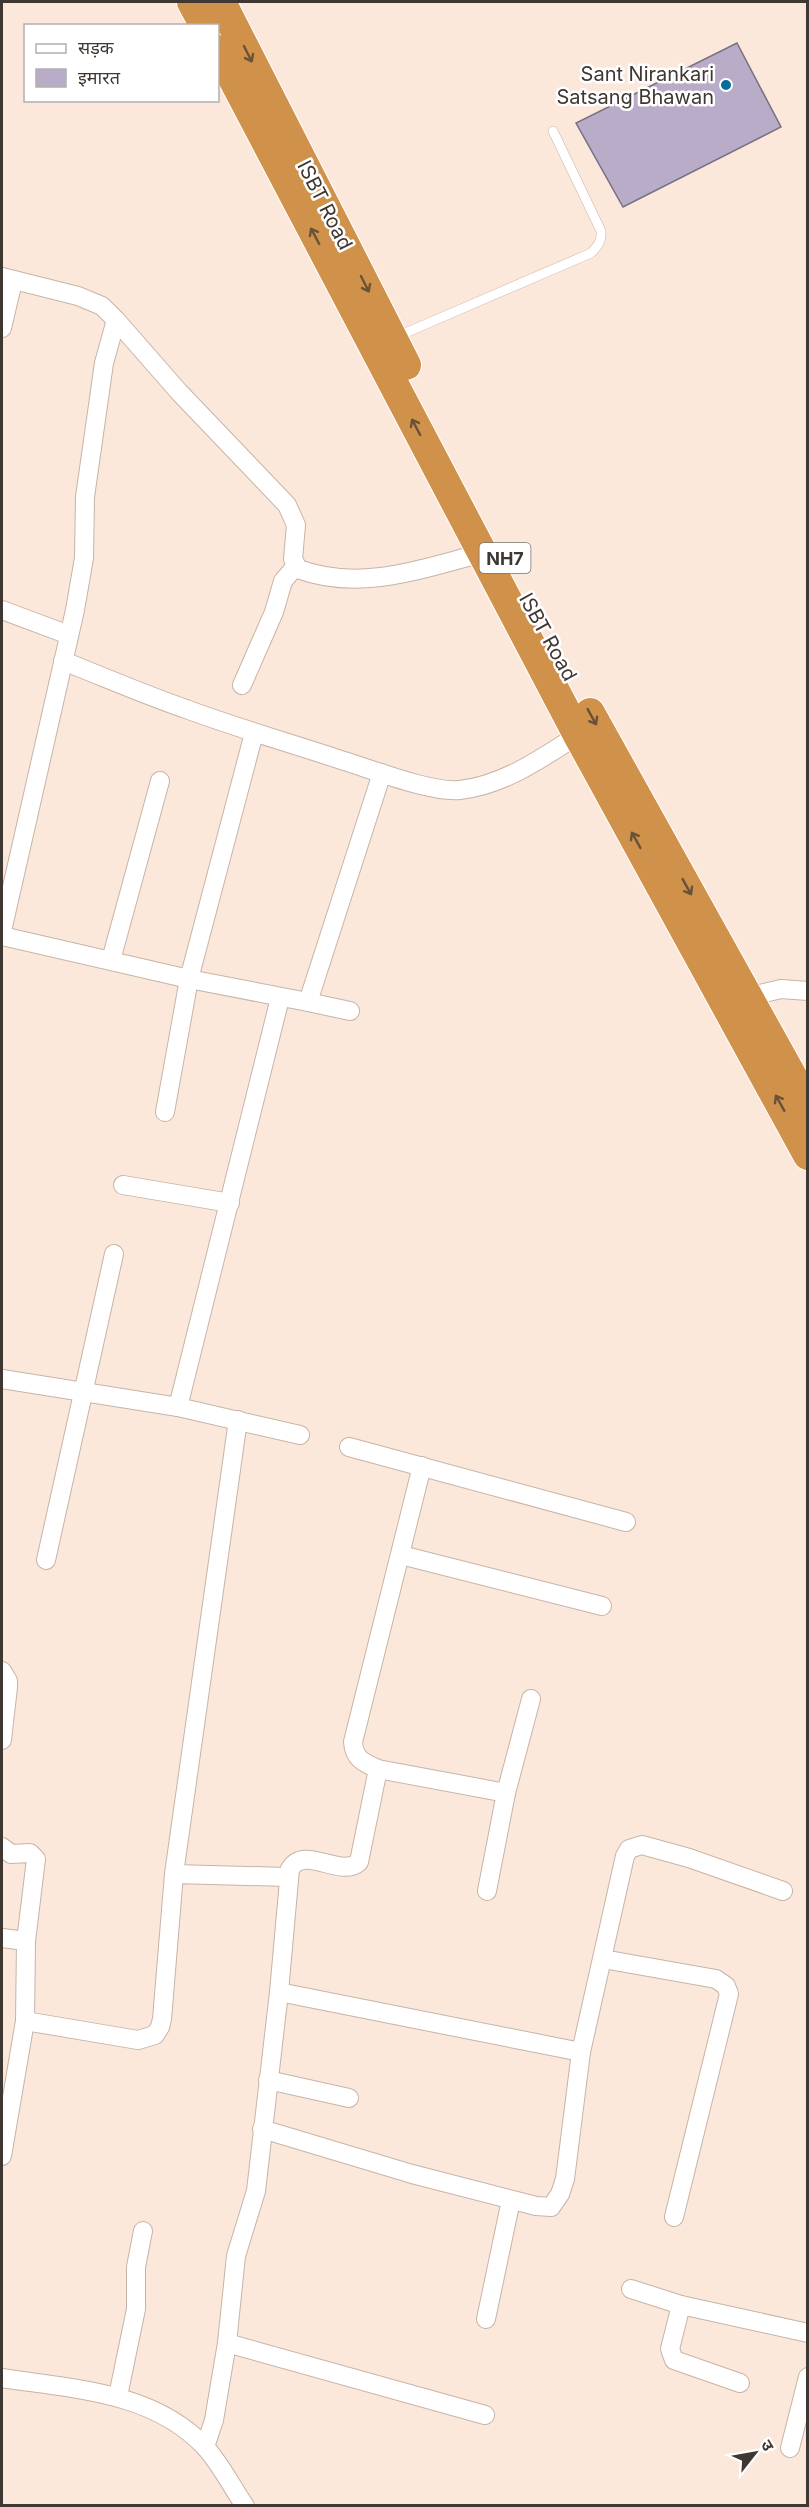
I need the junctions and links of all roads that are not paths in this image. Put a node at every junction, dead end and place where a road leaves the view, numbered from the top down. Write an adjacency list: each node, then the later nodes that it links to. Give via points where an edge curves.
1 (192, 2): 3 (highway)
2 (222, 2): 9 (highway, ISBT Road / NH7, one-way to 9)
3 (203, 24)
4 (219, 52): 10 (highway, NH7, one-way to 4)
5 (553, 131): 9 (lane, via 601,231 598,246 591,253)
6 (7, 279): 7 (street, via 78,296 102,306); 8 (street)
7 (116, 320): 11 (street, via 287,505 296,525 292,559); 14 (street, via 104,363 85,497 84,558)
8 (2, 328)
9 (393, 339): 13 (highway, ISBT Road / NH7, via 500,548)
10 (482, 553): 11 (street, via 372,580 328,577); 13 (highway, NH7)
11 (295, 567): 16 (street, via 283,581)
12 (2, 610): 14 (street)
13 (532, 626): 18 (highway, NH7); 27 (highway, ISBT Road / NH7, one-way to 27)
14 (69, 635): 15 (street)
15 (63, 661): 17 (street); 21 (street)
16 (242, 685)
17 (254, 733): 19 (street); 24 (street)
18 (578, 735): 19 (street, via 531,765 472,788 442,788); 27 (highway, NH7, one-way to 18)
19 (382, 773): 28 (street)
20 (160, 781): 23 (street)
21 (2, 931)
22 (2, 936): 23 (street)
23 (111, 960): 24 (street)
24 (189, 979): 26 (street); 31 (street)
25 (807, 991): 27 (street, via 781,989)
26 (280, 998): 28 (street); 34 (street)
27 (736, 1000): 30 (highway, ISBT Road / NH7); 32 (highway, NH7, one-way to 27)
28 (308, 1002): 29 (street)
29 (350, 1011)
30 (807, 1105)
31 (165, 1112)
32 (807, 1155)
33 (123, 1185): 34 (street)
34 (230, 1203): 38 (street)
35 (114, 1254): 37 (street)
36 (2, 1379): 37 (street)
37 (85, 1393): 38 (street); 45 (street)
38 (178, 1407): 39 (street)
39 (238, 1420): 40 (street); 53 (street)
40 (300, 1435)
41 (349, 1448): 42 (street)
42 (422, 1466): 43 (street); 44 (street)
43 (626, 1522)
44 (401, 1555): 46 (street); 50 (street, via 353,1742 357,1757)
45 (46, 1560)
46 (602, 1606)
47 (2, 1671): 49 (street, via 8,1681)
48 (531, 1699): 51 (street)
49 (2, 1740)
50 (378, 1769): 51 (street); 54 (street, via 359,1862 348,1868 299,1860)
51 (506, 1793): 55 (street)
52 (2, 1846): 58 (street, via 11,1854 30,1853 36,1859)
53 (174, 1874): 54 (street); 61 (street, via 162,2019 155,2035 138,2040)
54 (288, 1876): 60 (street)
55 (487, 1891)
56 (783, 1891): 59 (street, via 689,1858 635,1845 625,1856)
57 (2, 1938): 58 (street)
58 (26, 1941): 61 (street)
59 (603, 1959): 62 (street); 68 (street, via 716,1979 729,1994)
60 (279, 1992): 62 (street); 63 (street)
61 (25, 2021): 66 (street)
62 (581, 2052): 67 (street, via 561,2194 551,2207)
63 (268, 2080): 64 (street); 65 (street)
64 (348, 2098)
65 (262, 2129): 67 (street); 74 (street, via 255,2197 233,2275)
66 (2, 2156)
67 (511, 2200): 72 (street)
68 (674, 2217)
69 (143, 2231): 78 (street, via 136,2267 136,2309)
70 (631, 2289): 71 (street)
71 (681, 2305): 73 (street); 77 (street, via 670,2349 674,2360)
72 (486, 2319)
73 (807, 2333)
74 (227, 2343): 79 (street); 80 (street, via 214,2420)
75 (807, 2376): 81 (street)
76 (2, 2378): 78 (street)
77 (740, 2383)
78 (118, 2396): 80 (street, via 159,2412)
79 (486, 2415)
80 (205, 2447): 82 (street)
81 (790, 2448)
82 (245, 2505)

